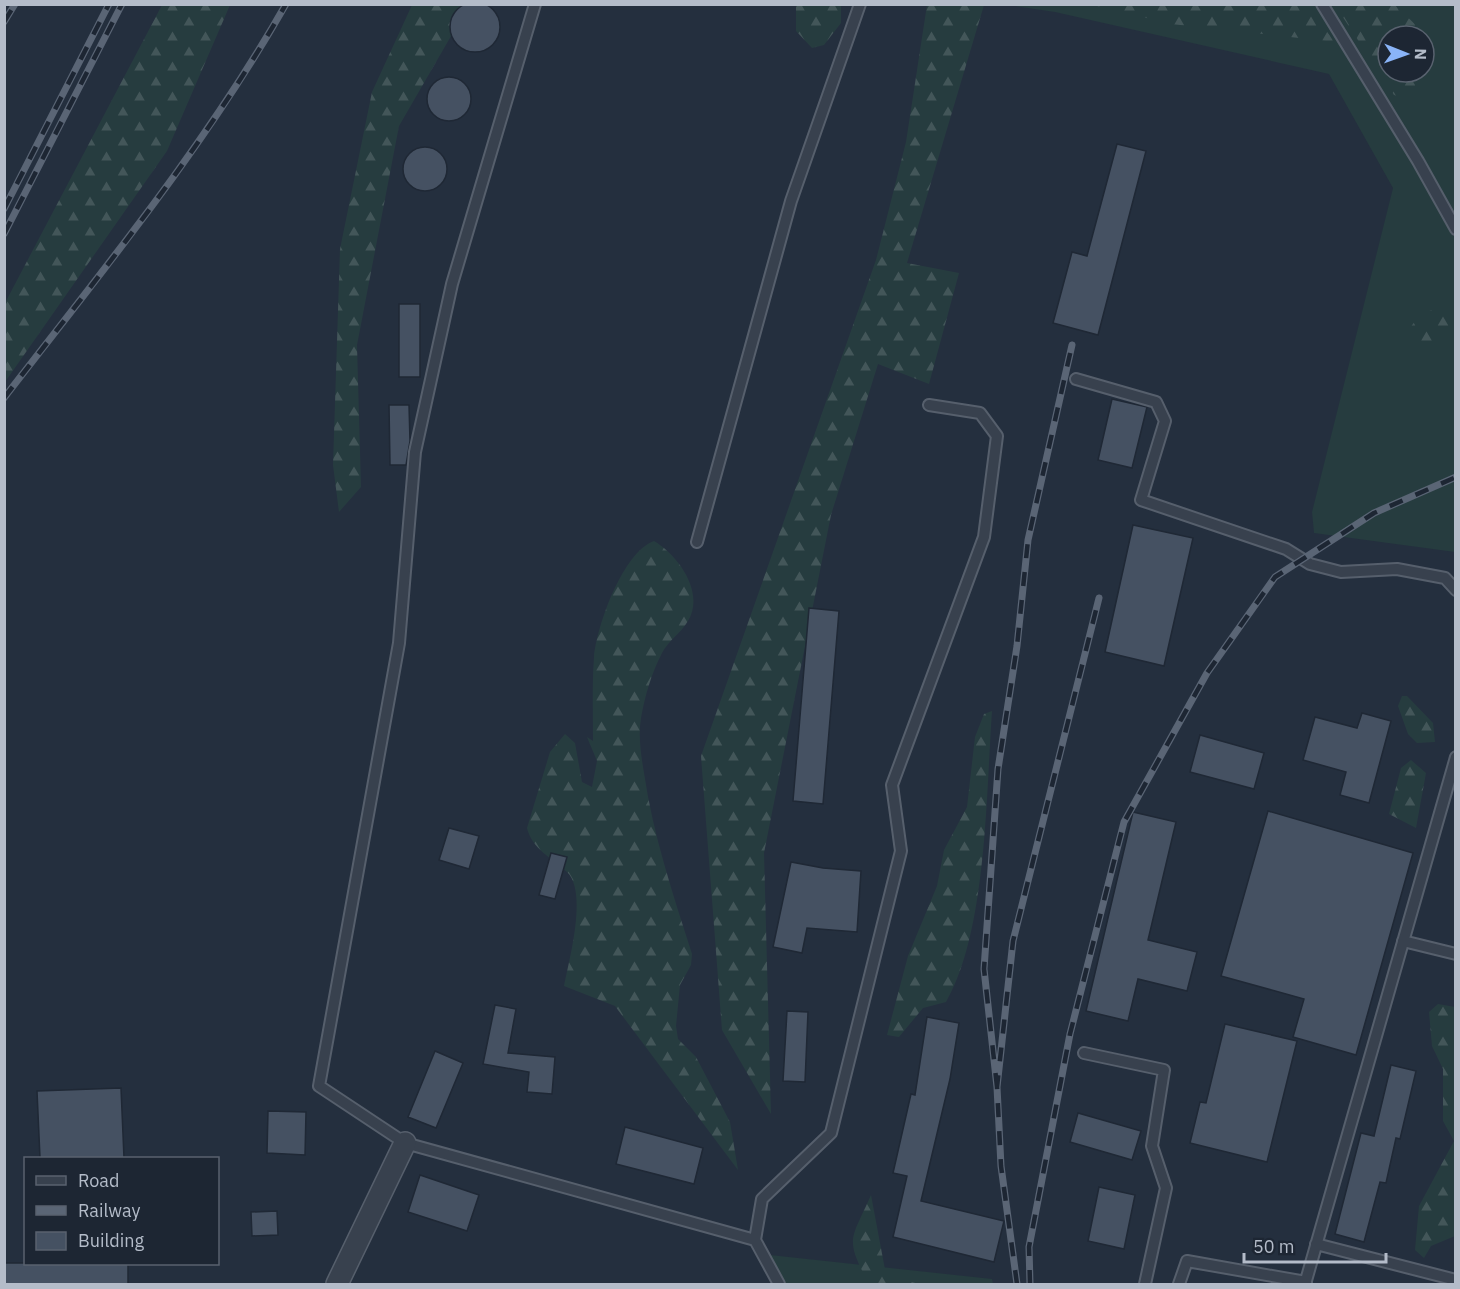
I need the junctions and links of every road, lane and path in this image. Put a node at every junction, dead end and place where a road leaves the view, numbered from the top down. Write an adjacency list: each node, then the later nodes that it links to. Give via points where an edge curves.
1 (535, 4): 13 (lane, via 452,284 415,452 399,643 319,1086)
2 (860, 4): 7 (lane, via 791,201)
3 (1322, 4): 4 (lane)
4 (1455, 228)
5 (1076, 379): 8 (lane, via 1156,402 1165,421 1141,500 1286,549 1310,564 1341,572 1397,569 1444,578)
6 (928, 405): 14 (lane, via 980,413 997,436 984,537 892,785 901,851 831,1134 762,1199)
7 (697, 542)
8 (1455, 590)
9 (1455, 757): 10 (lane)
10 (1403, 942): 11 (lane); 15 (lane)
11 (1455, 954)
12 (1084, 1053): 20 (lane, via 1164,1070 1152,1146 1166,1188)
13 (405, 1143): 14 (lane); 18 (street)
14 (755, 1240): 19 (lane)
15 (1316, 1244): 16 (lane); 17 (lane)
16 (1455, 1280)
17 (1305, 1283): 21 (lane, via 1187,1261)
18 (337, 1284)
19 (779, 1284)
20 (1145, 1284)
21 (1179, 1284)

